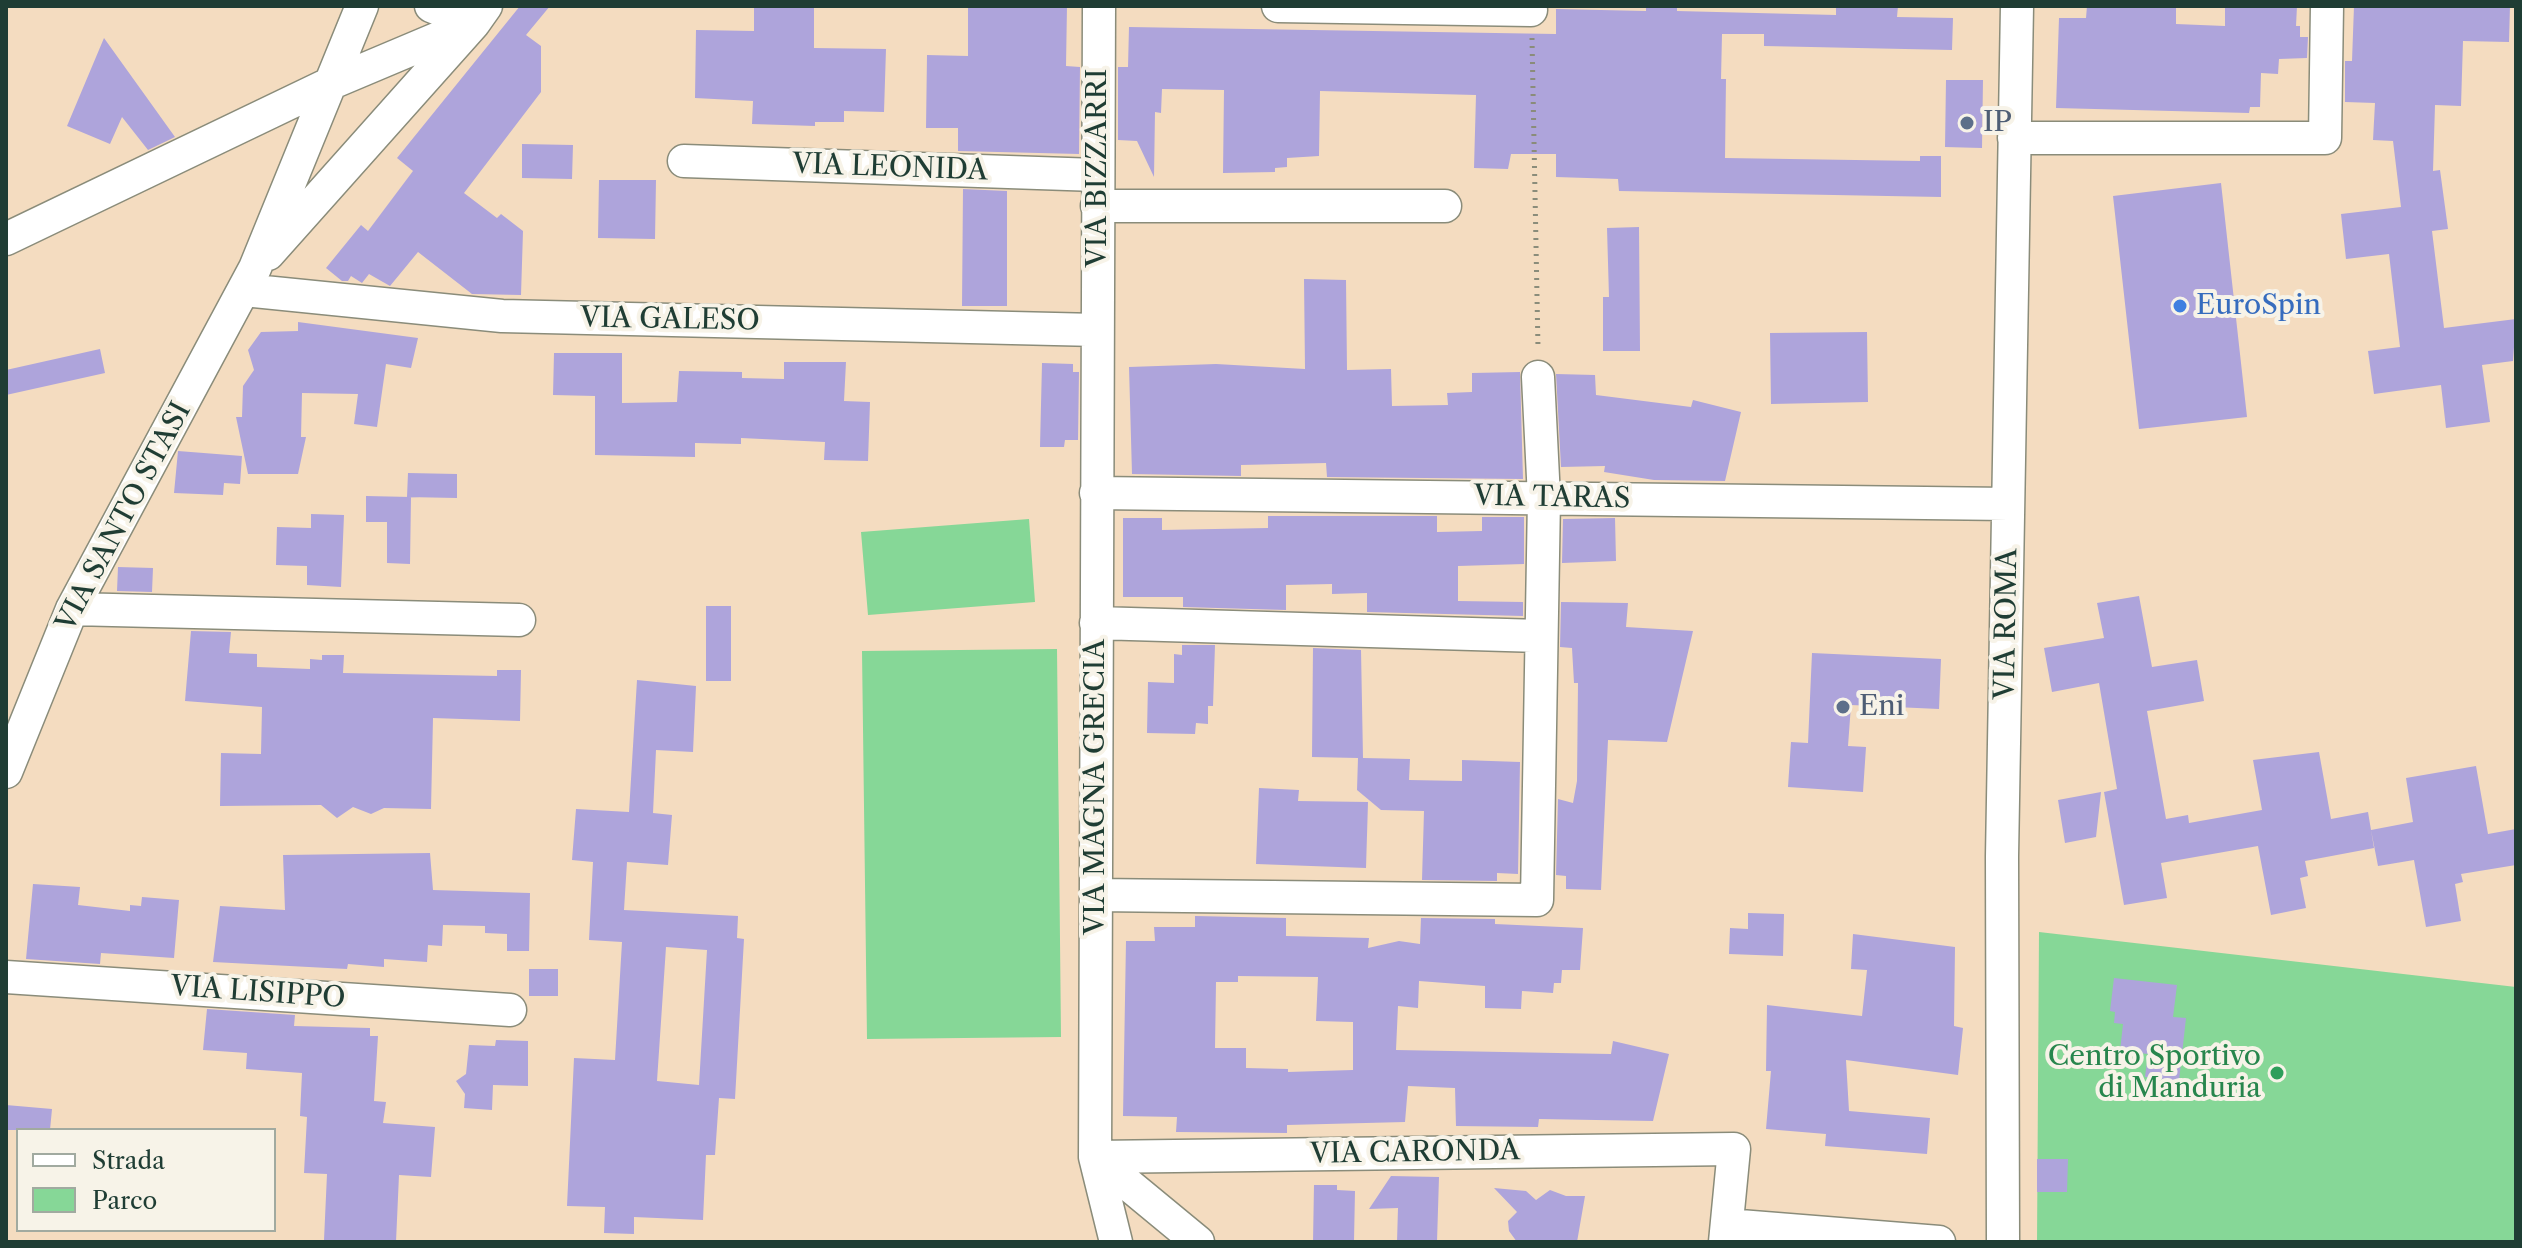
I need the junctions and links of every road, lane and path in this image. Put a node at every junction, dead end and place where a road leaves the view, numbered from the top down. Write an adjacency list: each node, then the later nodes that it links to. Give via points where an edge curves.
1 (362, 6): 9 (street, VIA SANTO STASI)
2 (431, 6): 8 (street)
3 (1099, 6): 12 (street, VIA BIZZARRI)
4 (1278, 6): 7 (street)
5 (2017, 6): 10 (street, VIA ROMA)
6 (2327, 6): 10 (street, via 2325,138)
7 (1531, 10): 17 (path)
8 (480, 14): 9 (street); 15 (street, VIA SANTO STASI)
9 (327, 85): 14 (street); 15 (street, VIA SANTO STASI)
10 (2014, 138): 20 (street, VIA ROMA)
11 (684, 161): 12 (street, VIA LEONIDA)
12 (1097, 191): 13 (street, VIA LEONIDA); 16 (street, VIA BIZZARRI)
13 (1445, 206)
14 (6, 239)
15 (250, 279): 16 (street, VIA GALESO, via 502,316); 21 (street, VIA SANTO STASI)
16 (1097, 330): 18 (street, VIA MAGNA GRECIA)
17 (1538, 377): 19 (street)
18 (1096, 493): 19 (street, VIA TARAS); 23 (street, VIA MAGNA GRECIA)
19 (1544, 498): 20 (street, VIA TARAS); 24 (street)
20 (2008, 504): 34 (street, VIA ROMA)
21 (72, 609): 22 (street); 25 (street, VIA SANTO STASI)
22 (519, 620)
23 (1096, 623): 24 (street); 26 (street, VIA MAGNA GRECIA)
24 (1540, 636): 26 (street, via 1537,900)
25 (6, 772)
26 (1096, 895): 29 (street, VIA MAGNA GRECIA)
27 (6, 977): 28 (street, VIA LISIPPO)
28 (510, 1010)
29 (1095, 1157): 30 (street, VIA CARONDA, via 1734,1149); 31 (street, VIA MAGNA GRECIA); 32 (street)
30 (1726, 1234): 33 (street)
31 (1116, 1242)
32 (1198, 1242)
33 (1939, 1242)
34 (2003, 1242)

